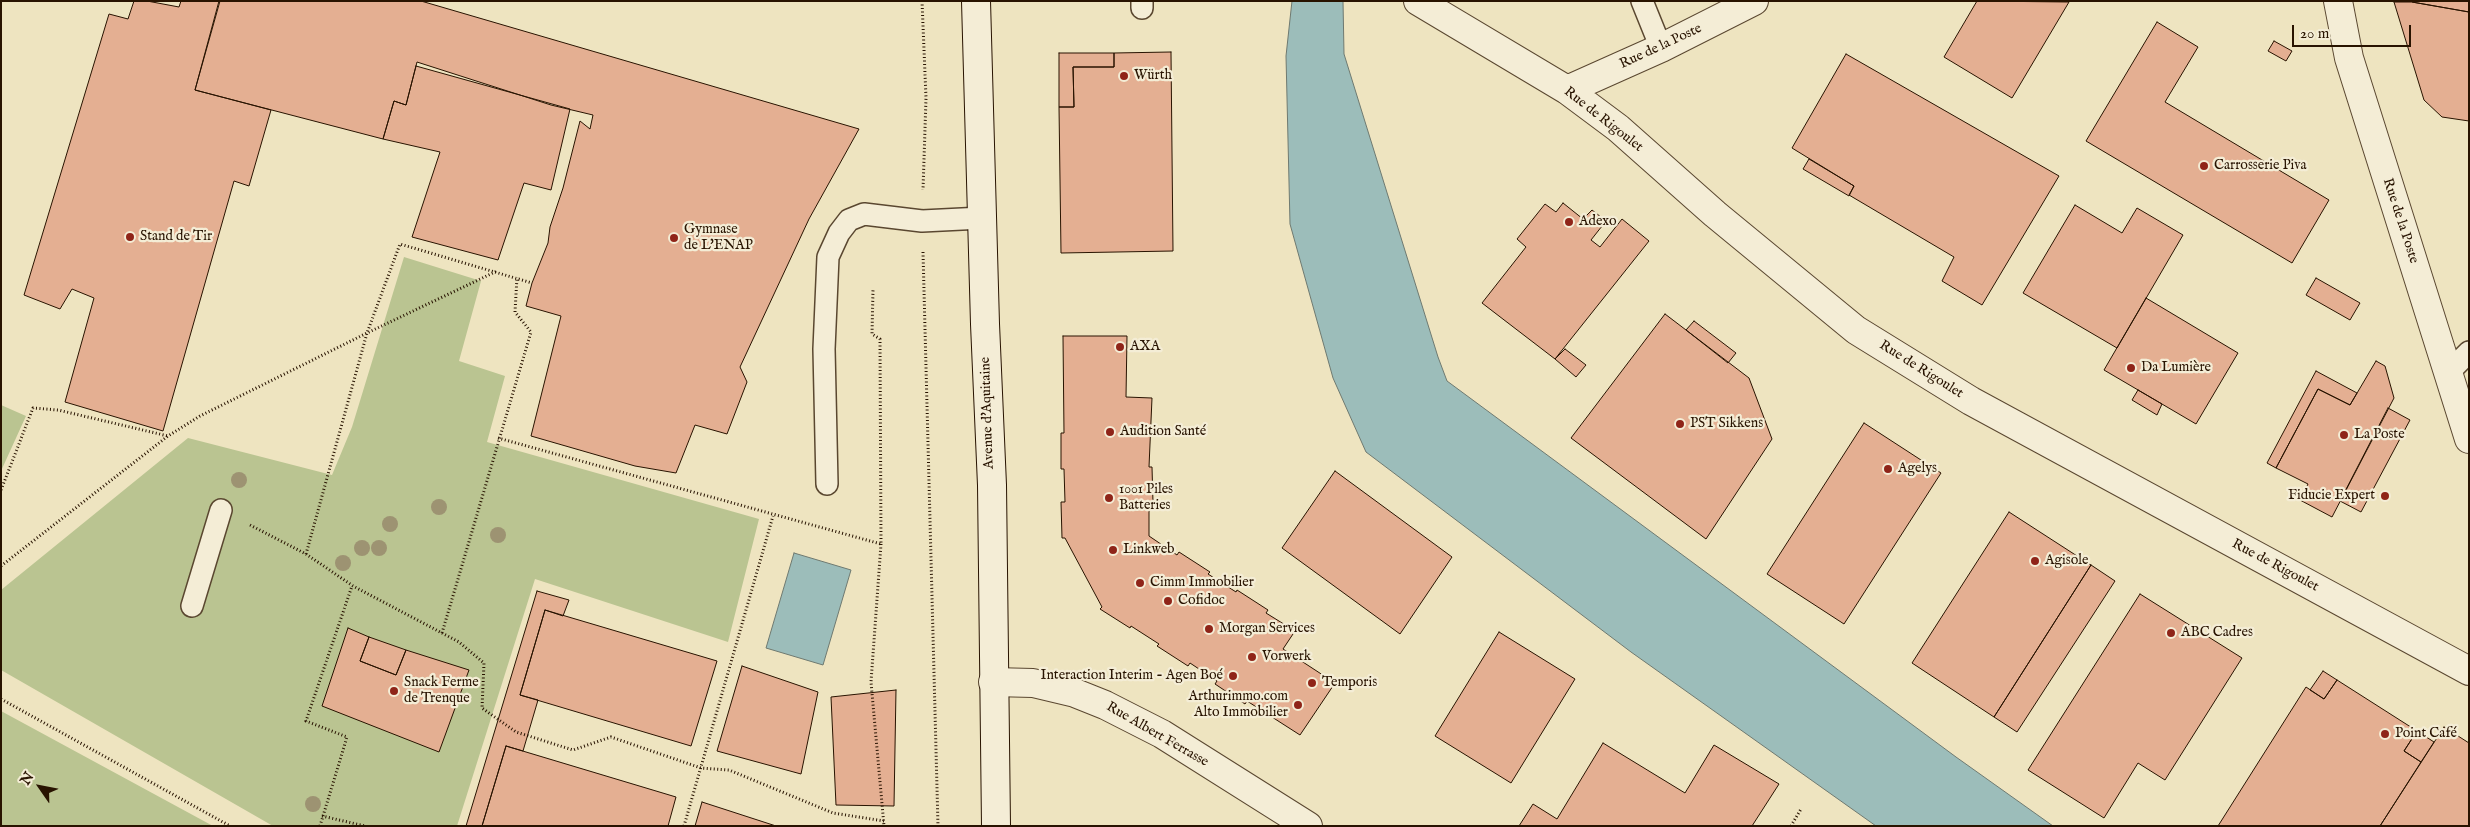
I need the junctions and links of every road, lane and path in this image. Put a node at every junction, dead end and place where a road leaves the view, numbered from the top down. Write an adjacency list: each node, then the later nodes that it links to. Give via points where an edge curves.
1 (922, 1): 10 (path, via 926,98)
2 (976, 1): 9 (street, Avenue d'Aquitaine)
3 (1418, 1): 8 (street, Rue de Rigoulet)
4 (1642, 1): 7 (lane)
5 (1754, 1): 7 (street, Rue de la Poste)
6 (2338, 1): 17 (street, Rue de la Poste, via 2349,58)
7 (1662, 48): 8 (street, Rue de la Poste)
8 (1567, 90): 31 (street, Rue de Rigoulet, via 1618,128 1715,214 1856,330 1971,402)
9 (982, 218): 10 (lane); 32 (street, Avenue d'Aquitaine, via 992,486)
10 (922, 221): 21 (lane, via 864,214 849,220 828,257 824,349); 43 (path)
11 (497, 272): 12 (path); 15 (path); 15 (path, via 400,244)
12 (518, 277): 13 (path); 19 (path, via 515,312 531,332)
13 (532, 283)
14 (873, 290): 25 (path, via 872,334 880,339)
15 (367, 332): 18 (path, via 200,416); 26 (path)
16 (2469, 352): 17 (lane)
17 (2448, 373): 20 (street, Rue de la Poste)
18 (168, 436): 22 (path, via 63,411 32,408); 27 (path)
19 (498, 438): 24 (path); 30 (path)
20 (2469, 439)
21 (827, 484)
22 (1, 490)
23 (221, 510): 26 (path); 29 (lane)
24 (772, 516): 25 (path); 34 (path)
25 (881, 544): 37 (path, via 871,682)
26 (306, 554): 28 (path)
27 (1, 566)
28 (352, 586): 30 (path); 36 (path, via 306,721 347,737)
29 (192, 606)
30 (442, 633): 34 (path, via 459,642 484,663 482,708 516,732 573,750 611,737)
31 (2469, 671)
32 (993, 682): 44 (street, Avenue d'Aquitaine); 45 (street, Rue Albert Ferrasse, via 1033,683 1105,704 1162,734)
33 (1, 699): 38 (path)
34 (701, 768): 37 (path, via 730,770 833,813); 41 (path)
35 (1801, 809): 46 (path)
36 (322, 816): 39 (path); 40 (path)
37 (884, 821): 42 (path)
38 (230, 826)
39 (320, 826)
40 (365, 826)
41 (684, 826)
42 (884, 826)
43 (938, 826)
44 (996, 826)
45 (1308, 826)
46 (1791, 826)

